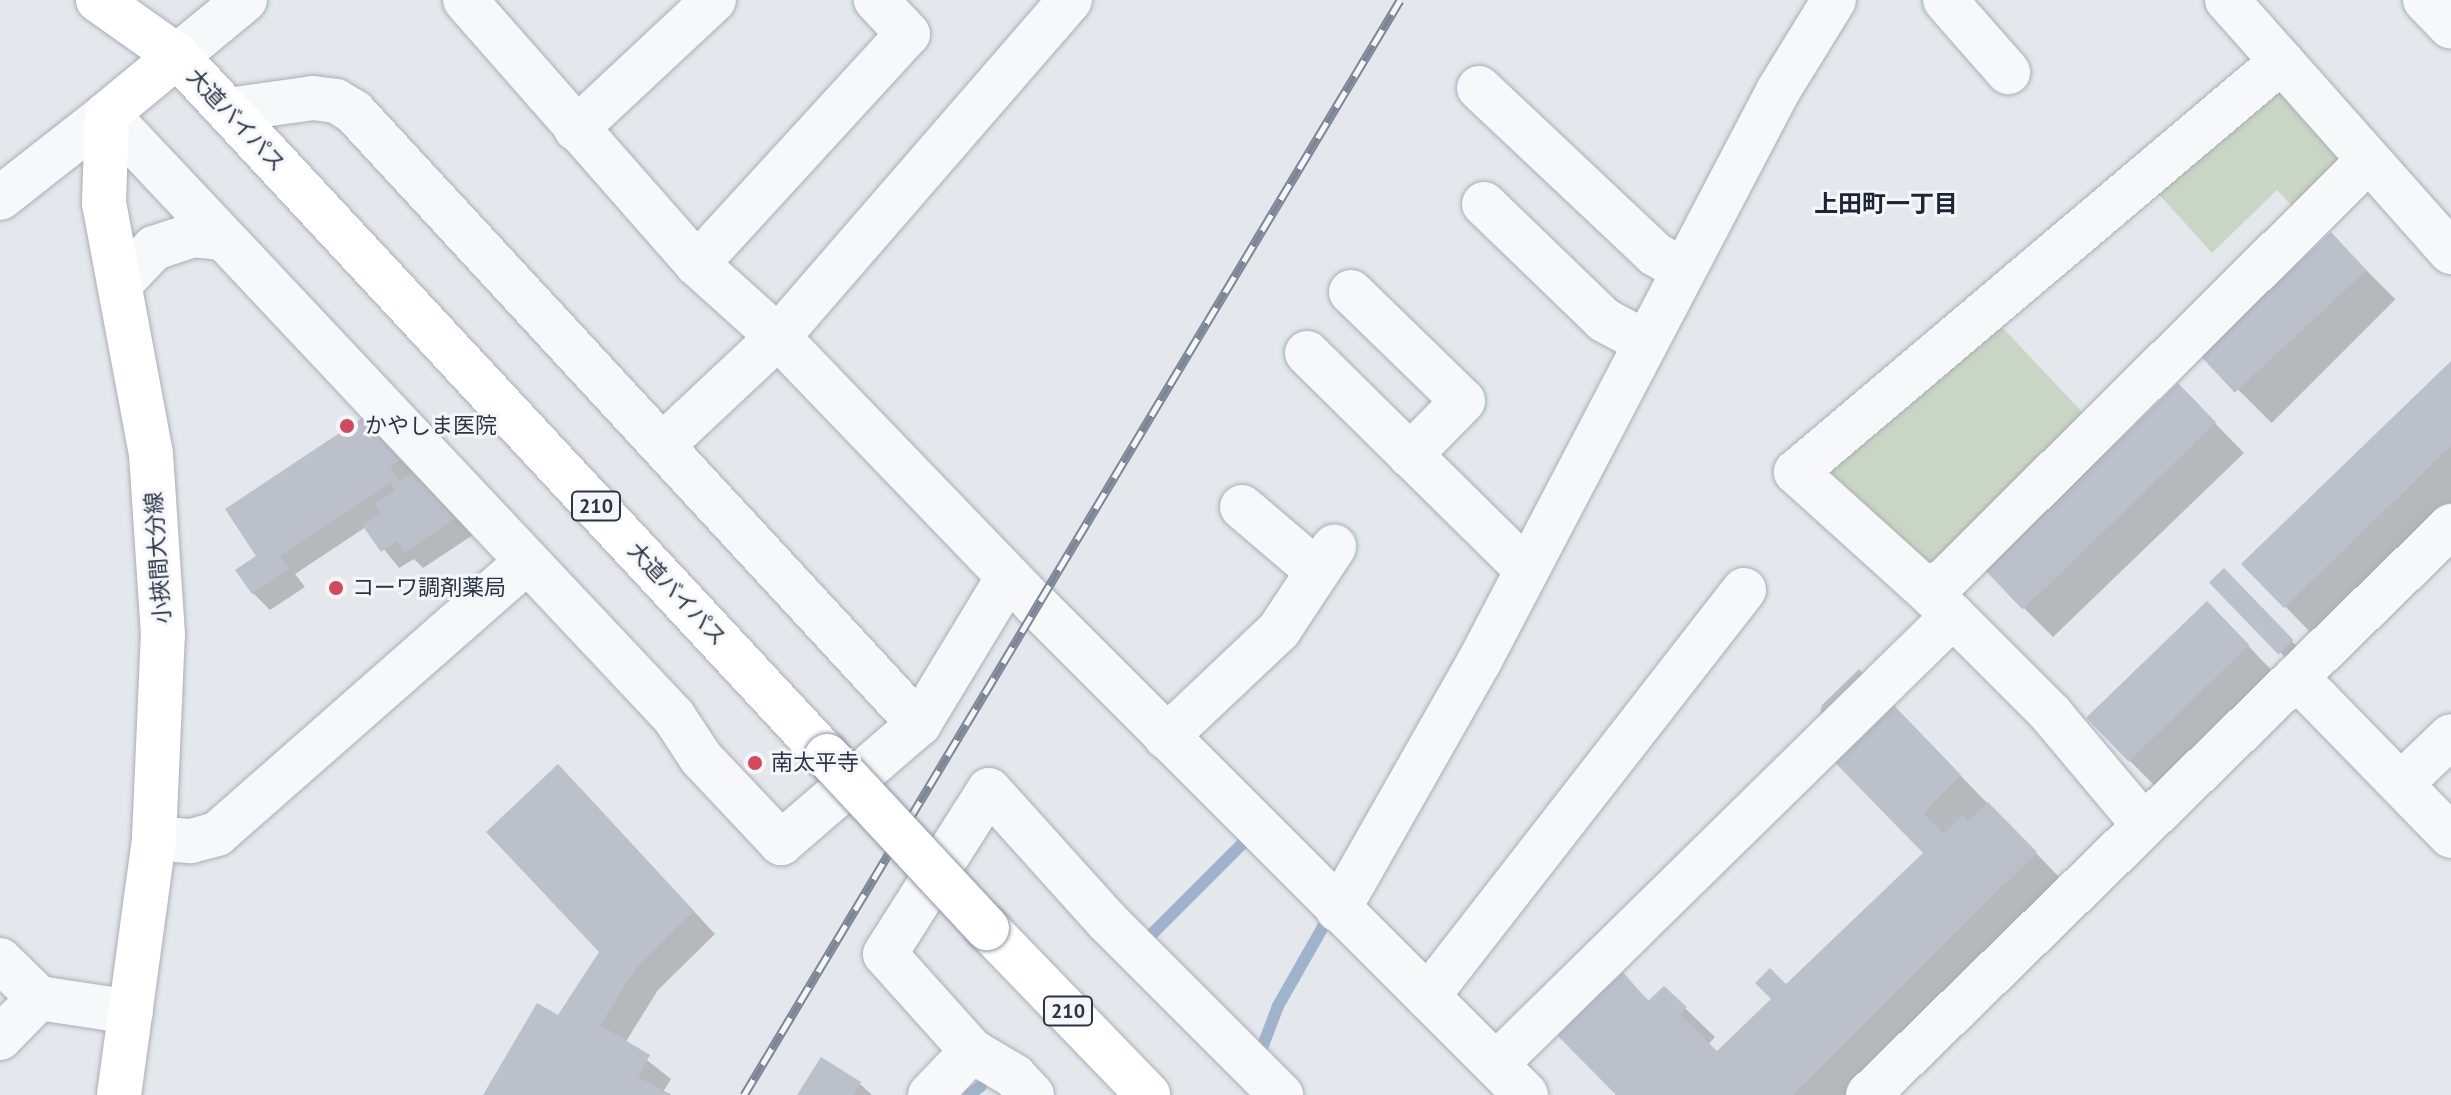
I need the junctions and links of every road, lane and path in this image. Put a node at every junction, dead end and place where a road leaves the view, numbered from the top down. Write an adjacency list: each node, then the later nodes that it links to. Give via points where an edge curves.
1 (98, 0): 13 (main road, 大道バイパス / 210)
2 (146, 0): 13 (main road, 大道バイパス / 210)
3 (245, 0): 13 (street)
4 (465, 0): 19 (street)
5 (714, 0): 19 (street)
6 (876, 0): 25 (street, via 908,34)
7 (1834, 0): 26 (street, via 1778,91)
8 (1945, 0): 15 (street)
9 (2227, 0): 14 (street)
10 (2425, 0): 12 (street)
11 (1054, 7): 29 (street)
12 (2451, 27)
13 (177, 56): 17 (main road, 大道バイパス / 210); 18 (main road)
14 (2282, 61): 20 (street); 40 (street, via 1796,472)
15 (2008, 72)
16 (1479, 88): 26 (street, via 1655,254)
17 (228, 110): 32 (street, via 313,98 336,101 354,112); 60 (main road, 大道バイパス / 210, bridge)
18 (107, 114): 21 (street); 23 (street); 27 (main road, 小挾間大分線, via 104,203)
19 (576, 129): 25 (street)
20 (2367, 162): 24 (street); 40 (street)
21 (0, 198)
22 (1484, 204): 30 (street, via 1604,320)
23 (223, 238): 27 (street, via 193,235 154,248); 36 (street)
24 (2451, 252)
25 (697, 264): 29 (street)
26 (1683, 270): 30 (street)
27 (120, 284): 48 (main road, 小挾間大分線, via 151,454 162,620)
28 (1351, 292): 33 (street, via 1463,401)
29 (778, 337): 32 (street); 38 (street)
30 (1645, 342): 37 (street)
31 (1307, 353): 33 (street)
32 (664, 444): 42 (street)
33 (1410, 455): 37 (street)
34 (1242, 507): 44 (street, via 1326,559 1279,630)
35 (2451, 526): 41 (street)
36 (527, 562): 42 (street, via 674,717 701,758 781,843); 48 (street, via 217,834 191,841)
37 (1527, 570): 49 (street)
38 (1008, 577): 42 (street); 44 (street)
39 (1744, 590): 51 (street)
40 (1942, 605): 46 (street, via 2051,714); 56 (street)
41 (2296, 677): 45 (street); 46 (street)
42 (919, 724)
43 (2451, 736): 45 (street)
44 (1166, 737): 49 (street)
45 (2401, 784): 47 (street)
46 (2144, 825): 63 (street)
47 (2451, 836)
48 (154, 838): 53 (main road, 小挾間大分線)
49 (1338, 910): 51 (street)
50 (0, 960): 52 (street)
51 (1427, 997): 56 (street)
52 (39, 998): 53 (street); 54 (street)
53 (131, 1012): 57 (main road, 小挾間大分線)
54 (0, 1038)
55 (972, 1051): 58 (street); 59 (street, via 1014,1076); 61 (street, via 885,954 989,790 1116,930)
56 (1496, 1064): 62 (street)
57 (119, 1095)
58 (930, 1095)
59 (1032, 1095)
60 (1148, 1095)
61 (1281, 1095)
62 (1526, 1095)
63 (1868, 1095)

